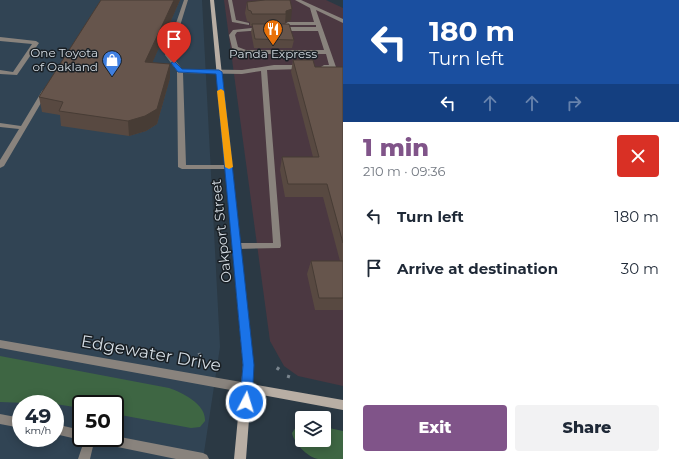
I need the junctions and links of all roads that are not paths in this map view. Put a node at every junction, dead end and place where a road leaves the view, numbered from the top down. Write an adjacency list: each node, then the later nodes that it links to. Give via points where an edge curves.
1 (186, 0): 17 (street, via 168,55)
2 (212, 0): 19 (main road, Oakport Street)
3 (230, 0): 7 (street, via 234,21)
4 (297, 0): 5 (street)
5 (312, 7): 6 (street); 9 (street)
6 (343, 21)
7 (247, 24)
8 (282, 24): 9 (street)
9 (319, 26): 11 (street); 13 (street)
10 (265, 29): 13 (street, via 235,31 232,35 235,48 245,52)
11 (273, 29)
12 (0, 39): 18 (street, via 36,43 15,74)
13 (328, 52): 15 (street, via 336,67)
14 (311, 67): 16 (street)
15 (318, 67)
16 (264, 69): 19 (street); 25 (street, via 277,246)
17 (180, 71): 19 (street); 24 (street, via 182,167)
18 (0, 72)
19 (219, 72): 24 (main road, Oakport Street)
20 (48, 88): 22 (street)
21 (0, 126): 22 (street)
22 (23, 128): 23 (street)
23 (0, 166)
24 (229, 166): 25 (main road, Oakport Street)
25 (237, 246): 27 (main road, Oakport Street, via 248,365)
26 (0, 344): 27 (street, Edgewater Drive)
27 (247, 388): 28 (main road, Edgewater Drive); 36 (main road, Oakport Street)
28 (343, 405)
29 (0, 419): 30 (street)
30 (12, 421)
31 (124, 445): 33 (street)
32 (87, 447): 34 (street)
33 (165, 455): 35 (street)
34 (84, 459)
35 (203, 459)
36 (240, 459)

